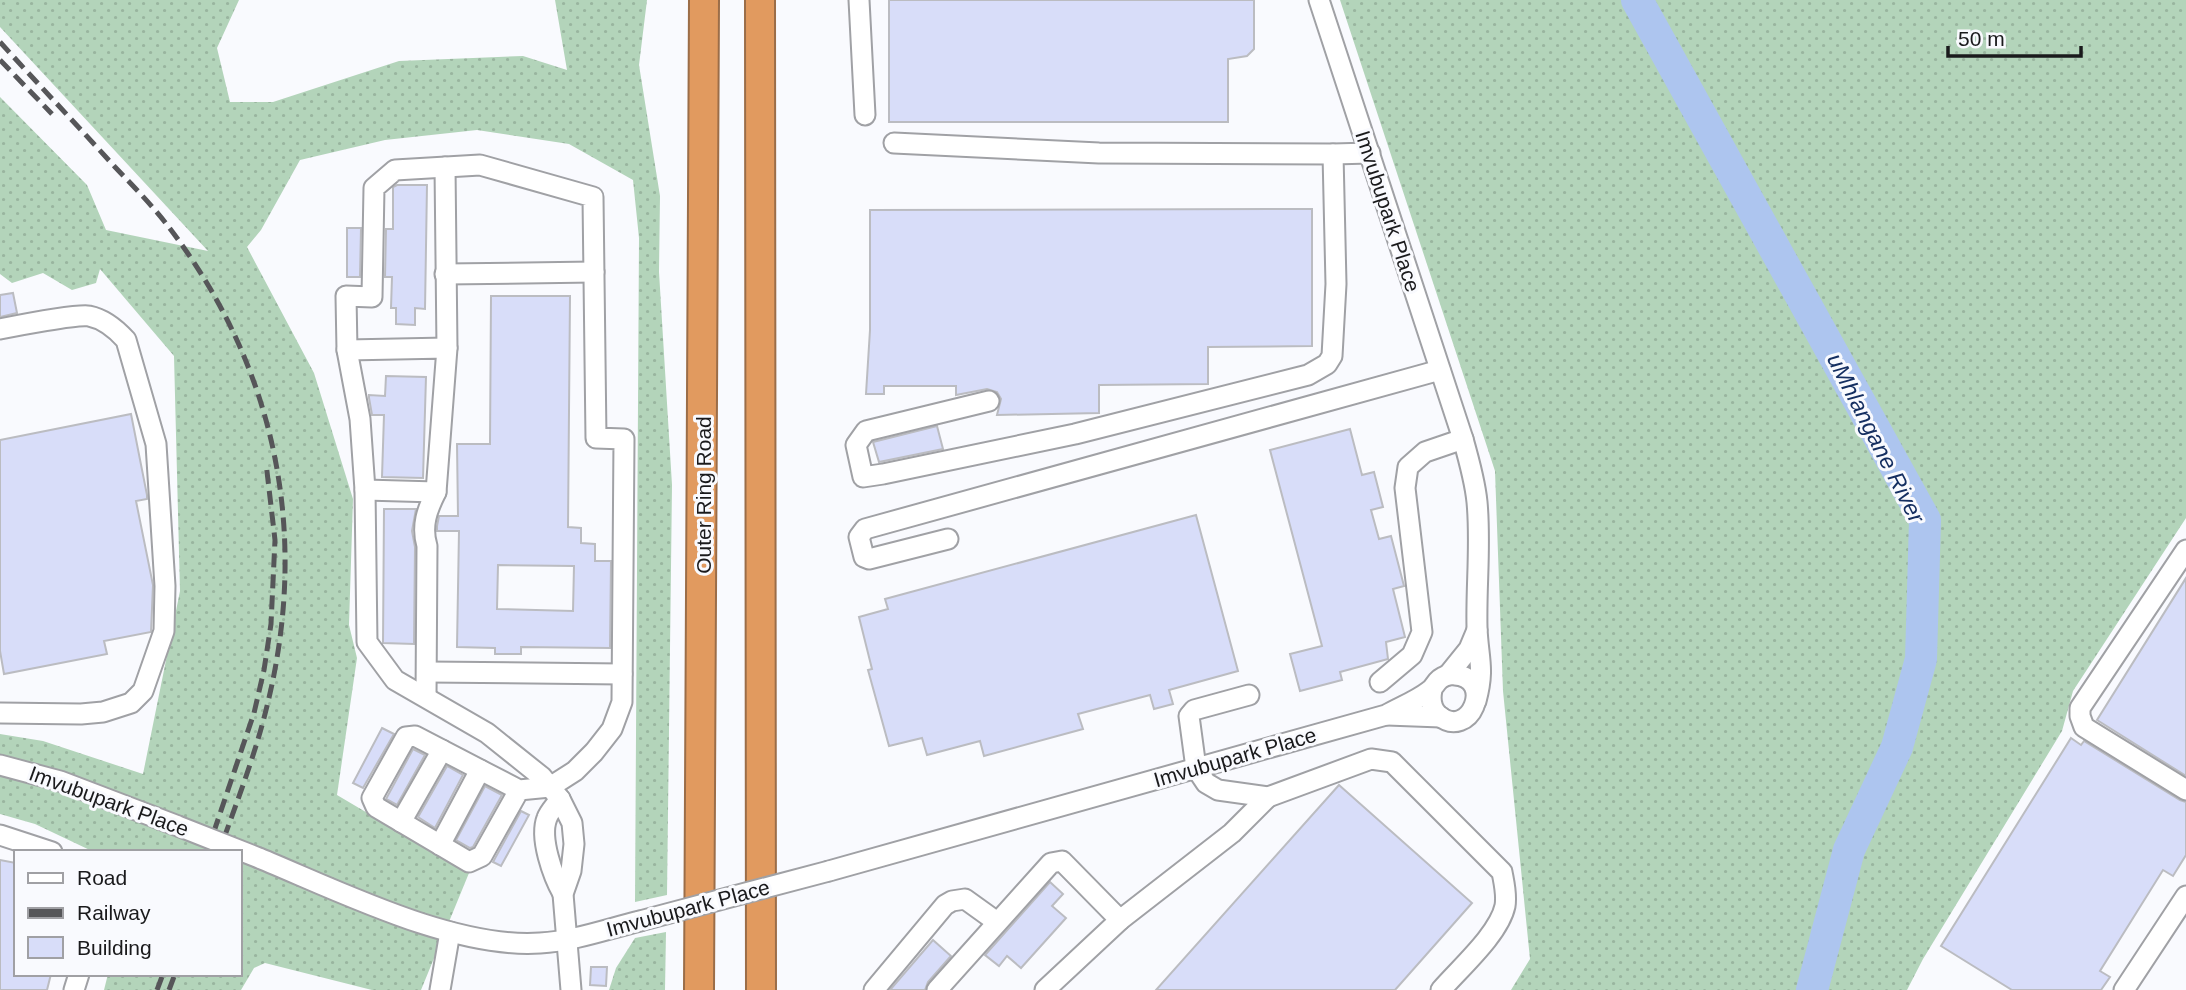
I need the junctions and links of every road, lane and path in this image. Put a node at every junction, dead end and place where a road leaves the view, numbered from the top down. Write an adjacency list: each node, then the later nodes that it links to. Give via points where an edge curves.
1 (704, 0): 56 (highway, Outer Ring Road)
2 (760, 0): 57 (highway)
3 (859, 0): 5 (lane)
4 (1319, 0): 7 (lane, Imvubupark Place)
5 (865, 115)
6 (894, 143): 8 (lane, via 1099,153)
7 (1370, 153): 8 (lane); 15 (lane, Imvubupark Place)
8 (1333, 154): 16 (lane, via 1336,284 1332,356 1319,370 1182,408 863,477 856,445 866,432)
9 (445, 167): 10 (lane, via 480,165 593,197); 11 (lane); 14 (lane, via 395,170 374,188 372,297 346,296)
10 (594, 272): 11 (lane); 24 (lane, via 596,438 624,439)
11 (445, 274): 13 (lane)
12 (0, 329): 31 (lane, via 87,315 102,320 126,340 156,444 164,586 163,631 144,691 131,703 80,714)
13 (447, 348): 14 (lane); 19 (lane)
14 (347, 350): 18 (lane, via 360,419)
15 (1440, 370): 17 (lane, Imvubupark Place); 20 (lane, via 865,529 859,537 864,557 869,559)
16 (989, 401)
17 (1463, 439): 22 (lane, Imvubupark Place, via 1477,503); 26 (lane, via 1424,452 1408,467 1405,488 1422,632 1412,655)
18 (365, 490): 19 (lane); 29 (lane, via 367,642 395,680)
19 (436, 492): 23 (lane, via 426,512 424,536)
20 (948, 538)
21 (2186, 550): 39 (lane, via 2080,708 2080,716 2084,727)
22 (1478, 629): 25 (lane, Imvubupark Place); 30 (lane, Imvubupark Place, via 1482,679)
23 (427, 672): 24 (lane); 29 (lane)
24 (622, 674): 40 (lane, via 622,702 612,729)
25 (1448, 675): 27 (lane, Imvubupark Place); 30 (lane, via 1469,681)
26 (1380, 682)
27 (1432, 690): 32 (lane, Imvubupark Place); 33 (lane, via 1431,705)
28 (1249, 695): 36 (lane, via 1191,712 1188,720)
29 (425, 697): 40 (lane, via 487,733 526,762)
30 (1476, 702): 33 (lane, Imvubupark Place, via 1462,719)
31 (0, 713)
32 (1386, 715): 33 (lane, Imvubupark Place); 36 (lane, Imvubupark Place)
33 (1440, 717)
34 (442, 750): 37 (lane); 42 (lane); 42 (lane, via 415,737 403,738 372,798 376,807)
35 (0, 765): 46 (lane, Imvubupark Place, bridge, via 60,780)
36 (1196, 768): 41 (lane, via 1206,783 1218,790); 53 (lane, Imvubupark Place, bridge)
37 (480, 770): 38 (lane); 44 (lane)
38 (519, 790): 40 (lane); 44 (lane, via 478,859 469,862)
39 (2186, 790)
40 (555, 793): 48 (lane, via 546,819 547,850); 48 (lane, via 572,824 574,844)
41 (1268, 797): 50 (lane, via 1232,833); 61 (lane, via 1371,759 1385,759 1502,872 1502,915)
42 (401, 822): 44 (lane)
43 (0, 835): 45 (lane)
44 (440, 845)
45 (46, 850)
46 (237, 850)
47 (242, 852): 52 (lane, Imvubupark Place, bridge)
48 (563, 894): 53 (lane)
49 (2186, 896): 62 (lane)
50 (1120, 920): 51 (lane, via 1058,860); 60 (lane)
51 (997, 922): 58 (lane, via 965,899 952,901); 59 (lane)
52 (450, 932): 53 (lane, Imvubupark Place, via 505,941); 54 (lane)
53 (567, 939): 55 (lane)
54 (440, 990)
55 (571, 990)
56 (699, 990)
57 (763, 990)
58 (874, 990)
59 (937, 990)
60 (1045, 990)
61 (1441, 990)
62 (2124, 990)

